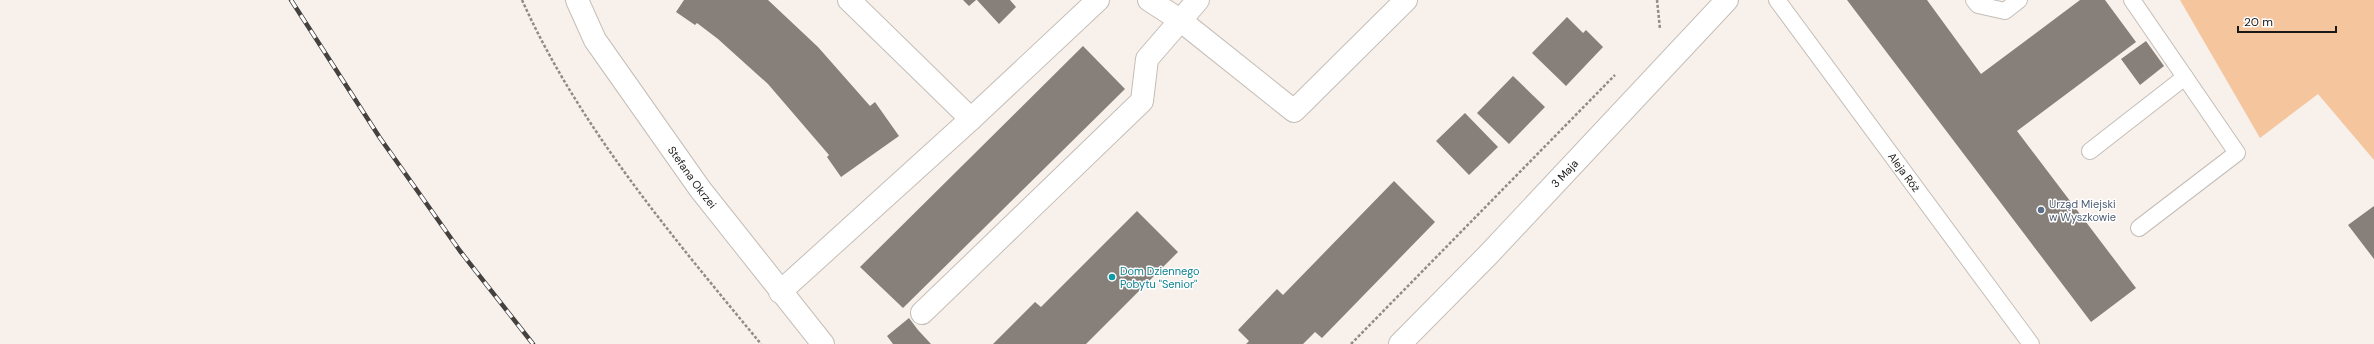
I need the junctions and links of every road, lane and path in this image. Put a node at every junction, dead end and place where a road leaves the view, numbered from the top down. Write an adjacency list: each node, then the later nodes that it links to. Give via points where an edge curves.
1 (522, 0): 23 (path, via 540,40 597,132 688,254)
2 (577, 0): 21 (street, Stefana Okrzei, via 595,40 700,189)
3 (849, 0): 18 (street)
4 (1098, 0): 18 (street)
5 (1149, 0): 14 (street)
6 (1198, 0): 14 (street)
7 (1406, 0): 14 (street, via 1294,111)
8 (1657, 0): 15 (path, via 1661,28)
9 (1777, 0): 27 (lane, Aleja Róż)
10 (1974, 0): 11 (lane, via 1978,5 2005,11)
11 (2019, 0)
12 (2132, 0): 17 (lane)
13 (1725, 1): 26 (street, 3 Maja, via 1488,255)
14 (1180, 20): 22 (street, via 1147,60 1142,101)
15 (1655, 34)
16 (1617, 73): 25 (path)
17 (2185, 77): 19 (lane); 20 (lane, via 2237,153)
18 (971, 119): 21 (street)
19 (2090, 151)
20 (2139, 228)
21 (780, 292): 24 (street, Stefana Okrzei)
22 (922, 313)
23 (761, 344)
24 (823, 344)
25 (1351, 344)
26 (1400, 344)
27 (2031, 344)

